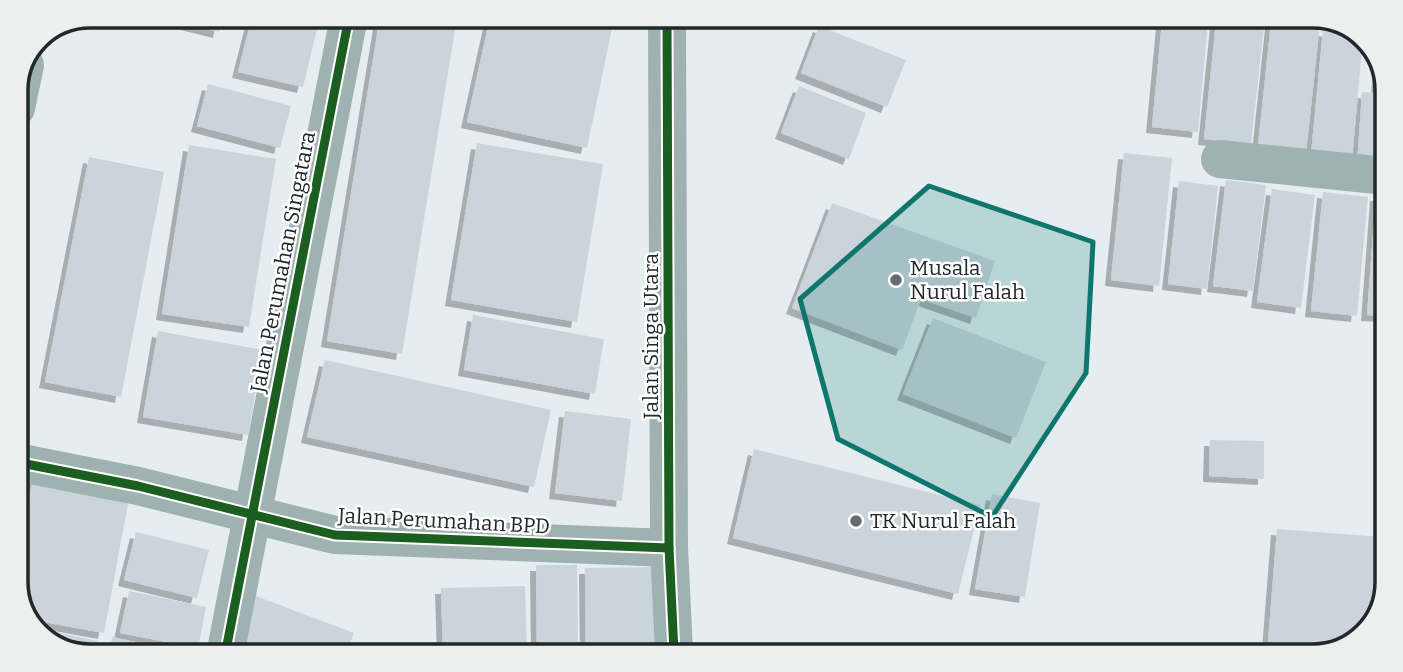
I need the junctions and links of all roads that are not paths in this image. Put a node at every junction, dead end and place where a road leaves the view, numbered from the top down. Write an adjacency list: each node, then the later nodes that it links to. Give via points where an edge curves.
1 (347, 29): 6 (street, Jalan Perumahan Singatara)
2 (667, 29): 7 (street, Jalan Singa Utara)
3 (1220, 159): 4 (street)
4 (1375, 175)
5 (28, 465): 6 (street, Jalan Perumahan BPD)
6 (252, 513): 7 (street, Jalan Perumahan BPD, via 335,536); 8 (street, Jalan Perumahan Singatara)
7 (669, 548): 9 (street, Jalan Singa Utara)
8 (228, 635)
9 (674, 644)

